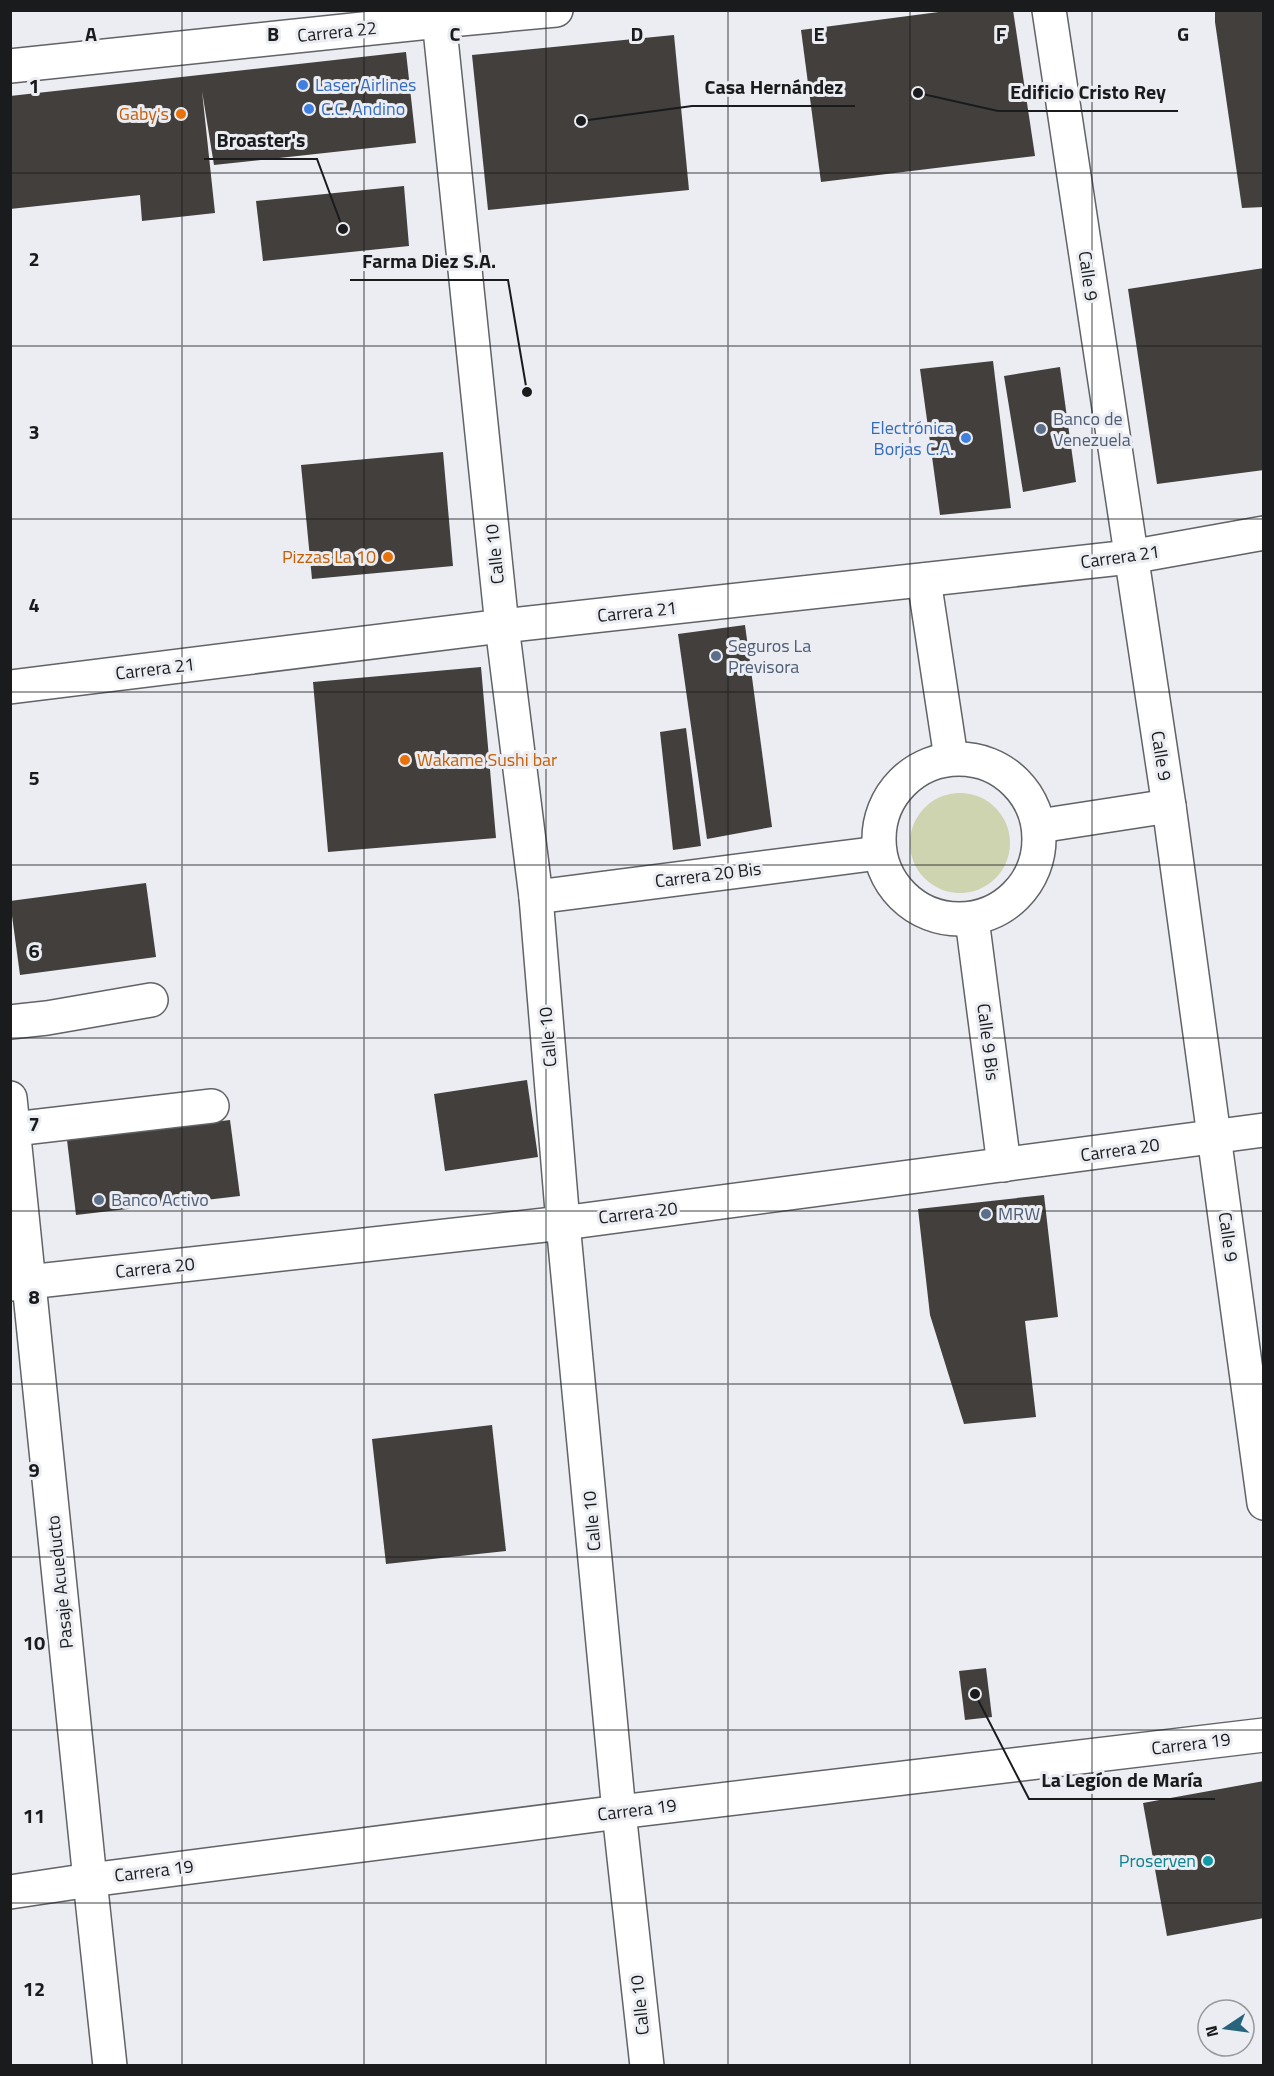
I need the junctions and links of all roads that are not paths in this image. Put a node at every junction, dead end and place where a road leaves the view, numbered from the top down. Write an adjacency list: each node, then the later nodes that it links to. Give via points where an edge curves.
1 (556, 10): 3 (street, Carrera 22)
2 (1049, 10): 6 (street, Calle 9)
3 (438, 16): 4 (street, Carrera 22); 8 (street, Calle 10)
4 (10, 66)
5 (1263, 533): 6 (street, Carrera 21)
6 (1130, 557): 7 (street, Carrera 21); 11 (street, Calle 9)
7 (924, 580): 8 (street, Carrera 21); 10 (street)
8 (502, 627): 9 (street, Carrera 21); 14 (street, Calle 10)
9 (10, 687)
10 (951, 758): 12 (street, via 976,759 998,768 1017,783 1031,803); 13 (street, via 926,765 903,780 888,801 879,827)
11 (1169, 806): 12 (street); 21 (street, Calle 9)
12 (1039, 826): 15 (street, via 1035,868 1024,887 992,914)
13 (879, 853): 14 (street, Carrera 20 Bis); 15 (street, via 897,891 912,905 951,920)
14 (536, 897): 23 (street, Calle 10)
15 (972, 919): 22 (street, Calle 9 Bis)
16 (151, 1000): 17 (street)
17 (10, 1022)
18 (212, 1106): 19 (street)
19 (12, 1113): 24 (street, Pasaje Acueducto)
20 (1263, 1130): 21 (street, Carrera 20)
21 (1215, 1137): 22 (street, Carrera 20); 25 (street, Calle 9)
22 (1004, 1165): 23 (street, Carrera 20)
23 (563, 1223): 24 (street, Carrera 20); 27 (street, Calle 10)
24 (20, 1283): 28 (street, Pasaje Acueducto)
25 (1263, 1503)
26 (1263, 1735): 27 (street, Carrera 19)
27 (620, 1812): 28 (street, Carrera 19); 31 (street, Calle 10)
28 (90, 1880): 29 (street, Carrera 19); 30 (street, Pasaje Acueducto)
29 (10, 1892)
30 (110, 2066)
31 (647, 2066)

